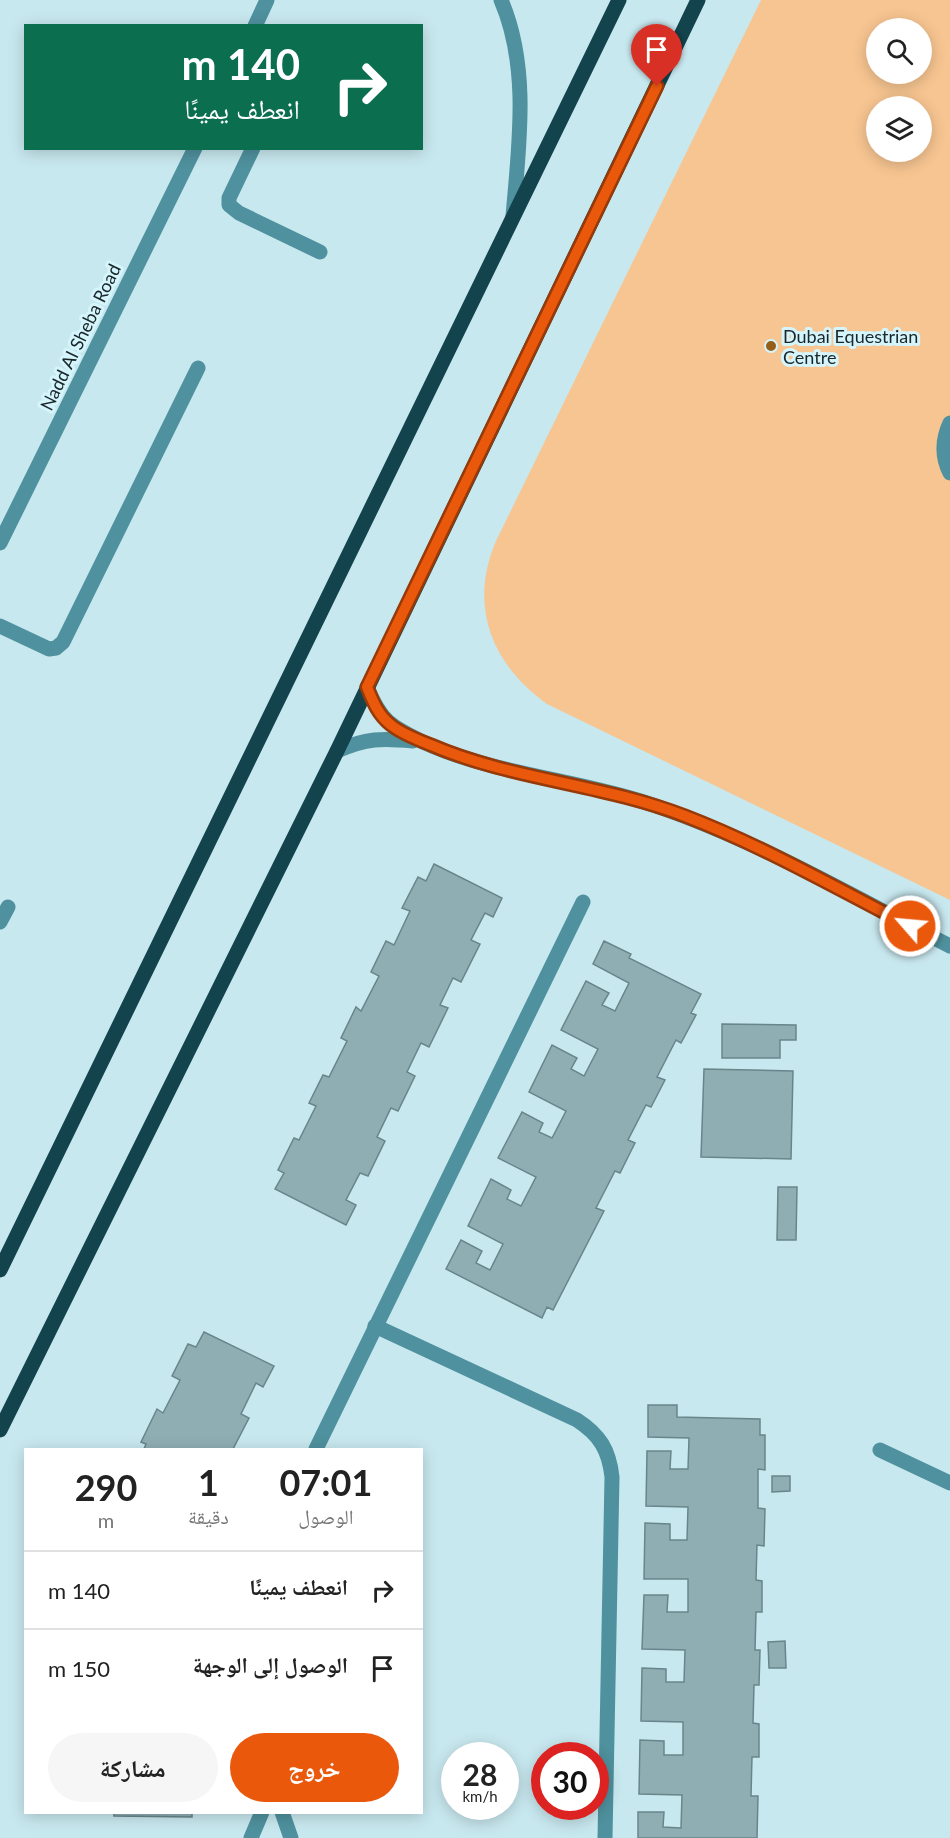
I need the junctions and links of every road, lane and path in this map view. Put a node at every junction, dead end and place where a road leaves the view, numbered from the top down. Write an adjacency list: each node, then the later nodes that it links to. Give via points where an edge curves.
1 (267, 0): 5 (street)
2 (501, 0): 8 (street, via 511,24 519,80)
3 (619, 0): 8 (main road)
4 (699, 0): 15 (main road)
5 (256, 24)
6 (194, 150): 13 (street, Nadd Al Sheba Road)
7 (252, 150): 9 (street, via 229,205)
8 (513, 219): 22 (main road)
9 (320, 252)
10 (198, 368): 14 (street, via 63,642 49,649)
11 (950, 423): 12 (street, via 944,448)
12 (950, 473)
13 (0, 543)
14 (0, 627)
15 (367, 687): 16 (street, via 377,712 391,726); 17 (main road)
16 (422, 741): 17 (street, via 362,740); 21 (street, via 462,758 619,795 683,815)
17 (337, 751): 24 (main road)
18 (583, 902): 23 (street)
19 (8, 907): 20 (street)
20 (0, 922)
21 (950, 946)
22 (0, 1270)
23 (375, 1326): 25 (street); 32 (street, via 577,1420 603,1443 612,1477)
24 (0, 1430)
25 (316, 1448)
26 (880, 1450): 27 (street)
27 (950, 1483)
28 (261, 1814): 30 (street)
29 (283, 1814): 31 (street)
30 (251, 1838)
31 (291, 1838)
32 (605, 1838)

